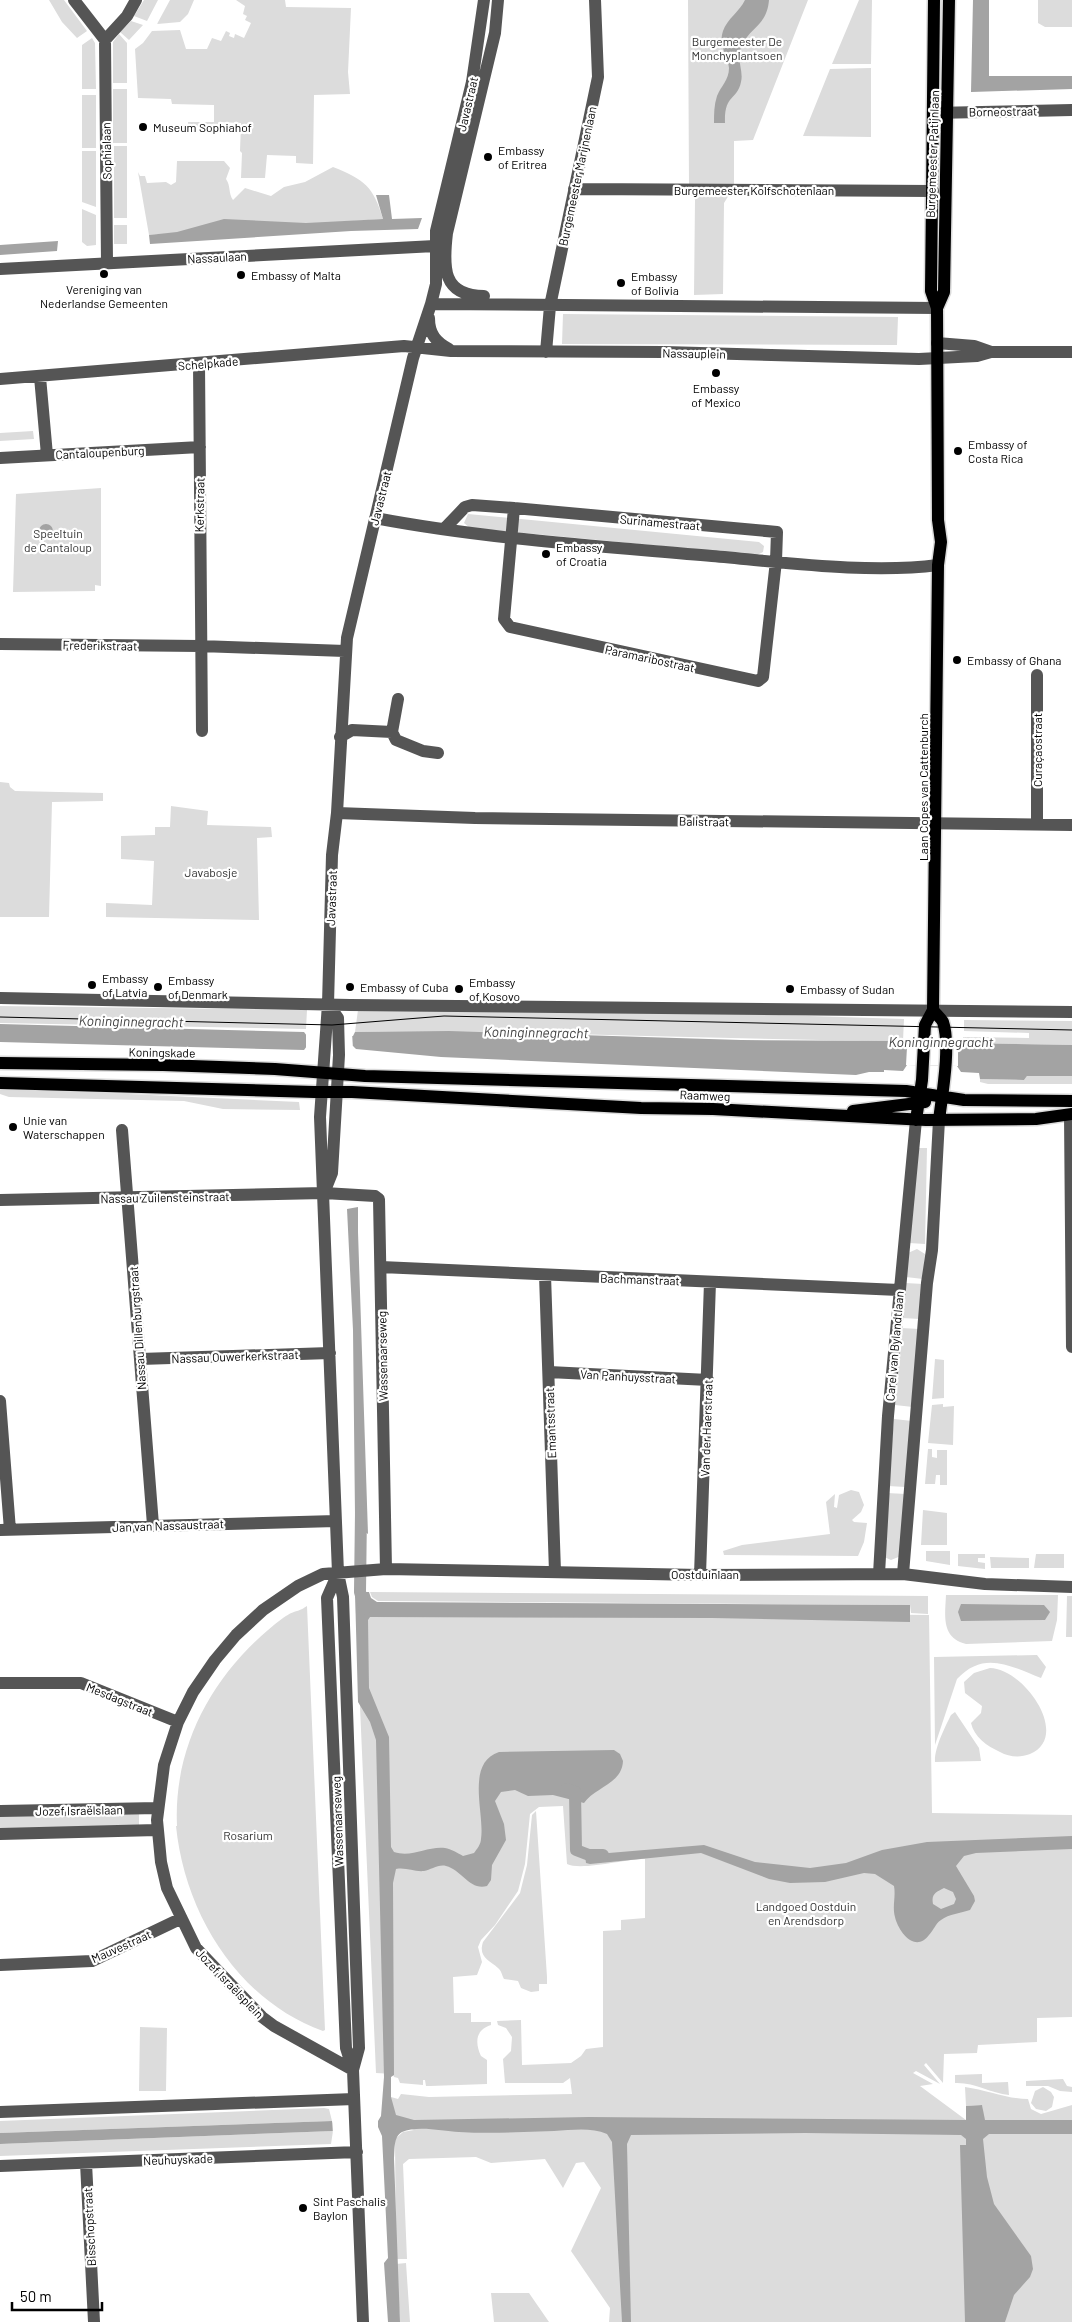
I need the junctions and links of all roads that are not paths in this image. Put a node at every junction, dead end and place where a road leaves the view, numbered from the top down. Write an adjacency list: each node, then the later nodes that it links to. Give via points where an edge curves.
1 (74, 0): 8 (street)
2 (136, 0): 8 (street, via 127,16)
3 (484, 0): 14 (street, Javastraat, via 472,82)
4 (498, 0): 18 (street, Javastraat, via 495,33 447,233 447,273 453,286 471,296 524,297)
5 (595, 0): 12 (street, Burgemeester Marijnenlaan, via 598,77)
6 (934, 0): 10 (main road, Burgemeester Patijnlaan)
7 (949, 0): 11 (main road, Burgemeester Patijnlaan)
8 (105, 40): 15 (street, Sophialaan)
9 (1072, 110): 11 (street, Borneostraat)
10 (933, 112): 11 (street, Borneostraat); 13 (main road, Burgemeester Patijnlaan)
11 (948, 112): 19 (main road, Burgemeester Patijnlaan, via 944,292)
12 (574, 189): 13 (street, Burgemeester Kolfschotenlaan); 18 (street, Burgemeester Marijnenlaan)
13 (933, 191): 19 (main road, Burgemeester Patijnlaan, via 931,291)
14 (435, 246): 15 (street, Nassaulaan); 17 (street, Javastraat, via 436,284)
15 (107, 262): 16 (street, Nassaulaan)
16 (0, 269)
17 (431, 304): 18 (street); 20 (street, Javastraat)
18 (550, 306): 19 (street); 24 (street, Burgemeester Marijnenlaan)
19 (937, 308): 21 (main road, Burgemeester Patijnlaan)
20 (428, 317): 22 (street, Javastraat); 23 (street, via 429,329 438,343)
21 (937, 343): 25 (street, via 966,344); 27 (main road, Burgemeester Patijnlaan)
22 (417, 347): 23 (street, Nassauplein); 28 (street, Schelpkade); 35 (street, Javastraat)
23 (451, 351): 24 (street, Nassauplein)
24 (546, 352): 27 (street, Nassauplein)
25 (991, 352): 26 (street); 27 (street, Nassauplein)
26 (1072, 352)
27 (938, 358): 39 (main road, Laan Copes van Cattenburch, via 938,520 932,555)
28 (199, 364): 29 (street, Schelpkade); 31 (street, Kerkstraat)
29 (40, 376): 30 (street, Schelpkade); 32 (street)
30 (0, 379)
31 (200, 447): 32 (street, Cantaloupenburg); 41 (street, Kerkstraat)
32 (47, 455): 33 (street, Cantaloupenburg)
33 (0, 458)
34 (514, 508): 36 (street, Surinamestraat, via 465,507); 37 (street); 38 (street, Surinamestraat, via 777,532)
35 (375, 518): 36 (street); 42 (street, Javastraat)
36 (445, 528): 37 (street)
37 (511, 539): 38 (street); 38 (street, Paramaribostraat, via 504,620 510,627 758,682 763,677)
38 (776, 561): 39 (street, via 863,567)
39 (938, 565): 50 (main road, Laan Copes van Cattenburch)
40 (0, 644): 41 (street, Frederikstraat)
41 (200, 646): 42 (street, Frederikstraat); 45 (street)
42 (345, 651): 47 (street, Javastraat)
43 (1037, 675): 51 (street, Curaçaostraat)
44 (398, 699): 46 (street)
45 (202, 731)
46 (392, 732): 47 (street, via 352,730); 48 (street, via 396,740 423,751)
47 (340, 737): 49 (street, Javastraat)
48 (438, 753)
49 (337, 813): 50 (street, Balistraat, via 415,817); 54 (street, Javastraat, via 332,855)
50 (936, 824): 51 (street, Balistraat); 55 (main road, Laan Copes van Cattenburch)
51 (1037, 825): 52 (street, Balistraat)
52 (1072, 826)
53 (0, 998): 54 (street)
54 (328, 1004): 55 (street); 57 (street, Javastraat)
55 (933, 1010): 56 (street); 64 (main road, Laan Copes van Cattenburch, via 942,1020 945,1048); 65 (main road, Laan Copes van Cattenburch, via 926,1020)
56 (1072, 1012)
57 (332, 1029): 59 (street, Javastraat, via 325,1050); 60 (street, Javastraat, via 339,1050)
58 (0, 1063): 59 (main road, Koningskade, via 163,1065)
59 (323, 1073): 60 (main road, Koningskade); 63 (street, Javastraat)
60 (339, 1074): 62 (street, Javastraat); 65 (main road, Raamweg)
61 (0, 1083): 63 (main road)
62 (337, 1092): 63 (main road, Raamweg); 68 (main road, Raamweg); 72 (street, Wassenaarseweg, via 332,1173)
63 (322, 1093): 72 (street, Wassenaarseweg)
64 (942, 1097): 65 (main road, Raamweg); 66 (main road, Raamweg); 70 (main road, Laan Copes van Cattenburch)
65 (919, 1098): 68 (main road); 69 (main road, Laan Copes van Cattenburch)
66 (1072, 1101)
67 (1071, 1114): 70 (main road, Raamweg, via 1036,1119); 77 (street)
68 (826, 1115): 69 (main road, Raamweg)
69 (916, 1120): 70 (main road, Raamweg); 79 (street, Carel van Bylandtlaan)
70 (938, 1120): 93 (street, via 932,1250)
71 (122, 1130): 73 (street, Nassau Dillenburgstraat)
72 (324, 1193): 73 (street, Nassau Zuilensteinstraat); 75 (street, Wassenaarseweg, via 375,1196 379,1199); 81 (street, Wassenaarseweg)
73 (127, 1198): 74 (street, Nassau Zuilensteinstraat); 82 (street, Nassau Dillenburgstraat)
74 (3, 1199)
75 (380, 1267): 76 (street, Bachmanstraat); 89 (street, Wassenaarseweg)
76 (544, 1274): 78 (street, Bachmanstraat); 83 (street, Emantsstraat)
77 (1071, 1281): 80 (street)
78 (710, 1282): 79 (street, Bachmanstraat); 84 (street, Van der Haerstraat)
79 (899, 1290): 92 (street, Carel van Bylandtlaan)
80 (1072, 1348)
81 (330, 1353): 82 (street, Nassau Ouwerkerkstraat); 86 (street, Wassenaarseweg)
82 (140, 1359): 87 (street, Nassau Dillenburgstraat)
83 (549, 1372): 84 (street, Van Panhuysstraat); 90 (street, Emantsstraat)
84 (708, 1380): 94 (street, Van der Haerstraat)
85 (0, 1401): 88 (street)
86 (336, 1521): 87 (street, Jan van Nassaustraat); 91 (street, Wassenaarseweg)
87 (153, 1525): 88 (street, Jan van Nassaustraat)
88 (5, 1530)
89 (386, 1568): 90 (street, Oostduinlaan); 91 (street, Oostduinlaan)
90 (556, 1572): 94 (street, Oostduinlaan)
91 (338, 1573): 97 (street, Jozef Israëlsplein, via 319,1575 298,1586 249,1622 205,1674); 104 (street, Wassenaarseweg, via 343,1597 359,2048)
92 (878, 1574): 93 (street, Oostduinlaan); 94 (street, Oostduinlaan)
93 (903, 1574): 95 (street, Oostduinlaan, via 985,1584)
94 (700, 1575)
95 (1072, 1587)
96 (0, 1683): 97 (street, Mesdagstraat, via 81,1683)
97 (178, 1722): 98 (street, Jozef Israëlsplein, via 164,1764)
98 (158, 1808): 99 (street, Jozef Israëlslaan); 100 (street, Jozef Israëlsplein)
99 (0, 1811)
100 (157, 1830): 101 (street, Jozef Israëlslaan); 102 (street, Jozef Israëlsplein, via 167,1888)
101 (0, 1834)
102 (180, 1919): 103 (street, Mauvestraat, via 92,1960); 104 (street, Jozef Israëlsplein, via 196,1948 262,2017)
103 (0, 1965)
104 (353, 2070): 105 (street, Wassenaarseweg)
105 (354, 2099): 106 (street); 107 (street, Wassenaarseweg)
106 (0, 2112)
107 (356, 2152): 108 (street, Neuhuyskade); 111 (street, Wassenaarseweg)
108 (86, 2163): 109 (street, Neuhuyskade); 110 (street, Bisschopstraat)
109 (0, 2166)
110 (94, 2322)
111 (363, 2322)

